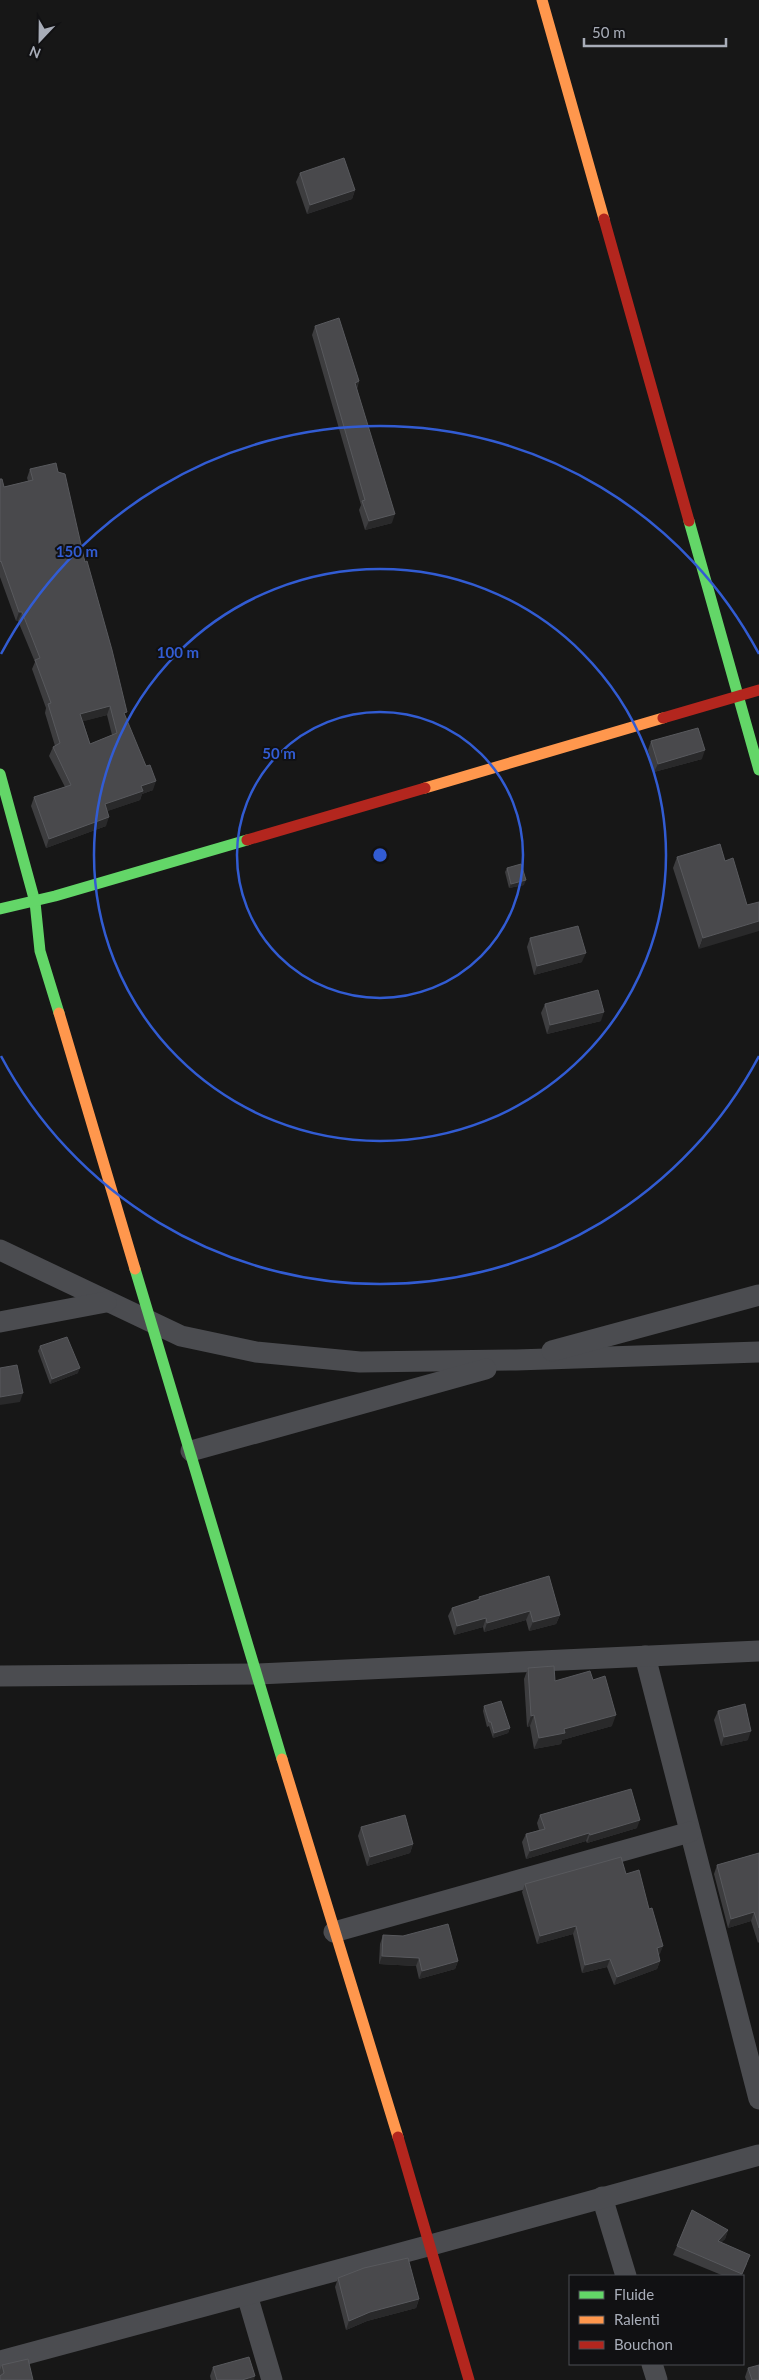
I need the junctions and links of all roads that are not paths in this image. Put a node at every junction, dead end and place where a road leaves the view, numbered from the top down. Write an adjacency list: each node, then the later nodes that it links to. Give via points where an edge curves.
1 (542, 0): 3 (street)
2 (759, 690): 3 (street)
3 (739, 696): 4 (street); 6 (street)
4 (759, 770)
5 (0, 774): 6 (street)
6 (34, 902): 7 (street); 12 (street, via 40,951)
7 (0, 909)
8 (0, 1250): 10 (street)
9 (759, 1295): 14 (street)
10 (106, 1302): 11 (street); 12 (street)
11 (0, 1322)
12 (152, 1323): 14 (street, via 181,1336 256,1352 294,1356 360,1362); 15 (street)
13 (759, 1352): 14 (street)
14 (516, 1360): 15 (street)
15 (191, 1451): 18 (street)
16 (759, 1651): 17 (street)
17 (645, 1656): 18 (street); 20 (street)
18 (258, 1674): 19 (street); 21 (street)
19 (0, 1676)
20 (690, 1832): 21 (street); 22 (street)
21 (334, 1932): 25 (street)
22 (759, 2099)
23 (759, 2155): 24 (street)
24 (602, 2198): 25 (street); 26 (street)
25 (431, 2245): 27 (street); 31 (street)
26 (626, 2275)
27 (247, 2294): 28 (street); 30 (street)
28 (0, 2360)
29 (652, 2365): 32 (street)
30 (272, 2380)
31 (469, 2380)
32 (657, 2380)

